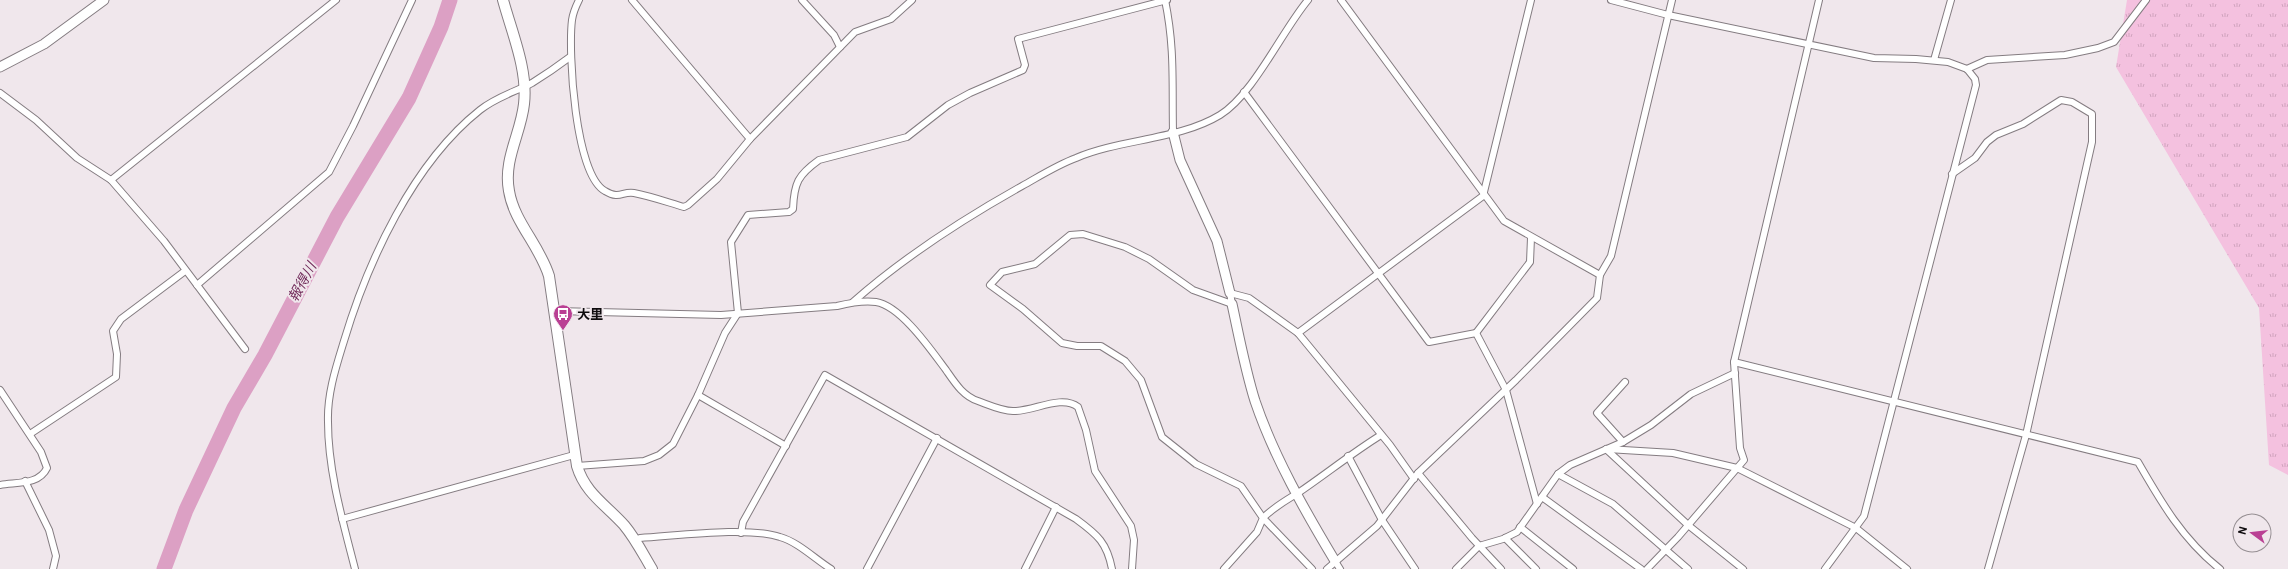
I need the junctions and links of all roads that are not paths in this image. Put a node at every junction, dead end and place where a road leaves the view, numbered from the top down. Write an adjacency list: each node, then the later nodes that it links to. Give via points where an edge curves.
1 (104, 0): 23 (street, via 44,44)
2 (336, 0): 31 (street)
3 (412, 0): 37 (street, via 329,172)
4 (503, 0): 25 (main road)
5 (579, 0): 21 (street, via 572,18)
6 (632, 0): 29 (street)
7 (802, 0): 20 (street, via 834,35)
8 (912, 0): 20 (street, via 890,19 855,32)
9 (1165, 0): 28 (street, via 1173,61); 42 (street, via 1024,36 1018,39 1023,70 953,102 926,120 907,137 819,160 797,181 794,187 793,209 789,212 748,215 731,242)
10 (1308, 0): 26 (street)
11 (1341, 0): 32 (street)
12 (1531, 0): 32 (street)
13 (1611, 0): 18 (street)
14 (1672, 0): 18 (street)
15 (1819, 0): 19 (street)
16 (1950, 0): 22 (street)
17 (2146, 0): 24 (street, via 2114,42 2065,55 1987,60)
18 (1668, 15): 19 (street, via 1710,22); 36 (street, via 1611,256)
19 (1809, 46): 22 (street, via 1874,58); 46 (street)
20 (840, 47): 29 (street)
21 (570, 58): 25 (street); 29 (street, via 579,133 586,161 591,176 604,191 618,197 632,193 688,206 728,167)
22 (1934, 60): 24 (street)
23 (0, 67)
24 (1967, 69): 30 (street, via 1975,78 1976,85)
25 (526, 85): 41 (main road, via 524,106 509,163 509,191 514,209 545,262); 73 (street, via 480,110 436,156 393,221 367,274 338,360 329,404 329,440)
26 (1244, 92): 28 (street, via 1221,115 1192,128); 35 (street)
27 (0, 93): 31 (street, via 36,120 77,158)
28 (1173, 132): 38 (street, via 1180,160 1217,241); 39 (street, via 1077,157 1050,170 944,234)
29 (750, 139)
30 (1952, 174): 52 (street); 55 (street, via 1975,158 1996,135 2023,124 2061,100 2072,102 2092,114 2092,142)
31 (111, 180): 34 (street, via 164,241)
32 (1484, 196): 33 (street, via 1504,221); 35 (street)
33 (1531, 238): 36 (street); 44 (street, via 1530,262)
34 (185, 271): 37 (street); 53 (street, via 121,319 113,331 117,354 116,377)
35 (1380, 273): 43 (street); 44 (street, via 1429,342)
36 (1600, 276): 50 (street, via 1597,298)
37 (197, 286): 45 (street)
38 (1230, 293): 40 (street); 43 (street, via 1249,298)
39 (853, 302): 42 (street, via 837,306); 93 (street, via 874,302 896,311 933,353 959,388 976,401 1013,411 1060,402 1078,407 1095,471 1131,526 1134,540)
40 (1232, 304): 69 (street, via 1256,402); 74 (street, via 1193,290 1149,259 1125,247 1083,234 1070,235 1035,264 1002,272 990,285 1023,309 1062,343 1101,346 1125,361 1141,380 1162,436 1196,464 1241,486)
41 (556, 311): 42 (street, via 721,315); 60 (main road)
42 (738, 313): 51 (street, via 725,333)
43 (1298, 333): 54 (street)
44 (1476, 333): 50 (street)
45 (246, 349)
46 (1734, 362): 47 (street); 52 (street)
47 (1735, 373): 57 (street, via 1690,394 1651,425); 63 (street, via 1740,448 1744,460)
48 (1625, 382): 57 (street, via 1597,413)
49 (0, 390): 53 (street)
50 (1506, 390): 64 (street); 71 (street)
51 (698, 396): 58 (street); 62 (street, via 673,444 659,455 644,461)
52 (1894, 402): 55 (street); 78 (street, via 1864,516)
53 (30, 434): 67 (street, via 47,468 43,476 36,481)
54 (1381, 435): 61 (street); 66 (street)
55 (2026, 435): 107 (street); 108 (street, via 2138,462 2164,508 2194,544)
56 (937, 438): 58 (street, via 825,375); 72 (street); 90 (street)
57 (1623, 442): 59 (street)
58 (786, 446): 79 (street, via 743,522)
59 (1606, 449): 63 (street, via 1673,453); 65 (street, via 1570,465); 76 (street)
60 (574, 455): 62 (main road); 73 (street)
61 (1348, 456): 69 (street); 75 (street)
62 (577, 466): 81 (main road, via 591,493)
63 (1737, 468): 76 (street); 78 (street)
64 (1418, 472): 66 (street); 82 (street)
65 (1558, 474): 70 (street); 83 (street, via 1613,504)
66 (1414, 479): 75 (street)
67 (25, 481): 68 (street); 86 (street, via 49,530 56,556)
68 (0, 485)
69 (1297, 493): 74 (street, via 1277,505); 84 (street)
70 (1542, 497): 71 (street); 101 (street)
71 (1537, 504): 77 (street)
72 (1056, 508): 91 (street); 92 (street, via 1093,531 1103,542)
73 (342, 518): 87 (street)
74 (1263, 518): 94 (street, via 1257,532); 95 (street)
75 (1382, 520): 84 (street); 97 (street)
76 (1688, 525): 83 (street); 104 (street)
77 (1520, 527): 80 (street); 100 (street)
78 (1856, 528): 105 (street); 106 (street)
79 (741, 533): 81 (street, via 640,538); 89 (street, via 768,533 782,537)
80 (1505, 538): 82 (street); 99 (street)
81 (636, 541): 88 (main road)
82 (1479, 546): 85 (street); 98 (street)
83 (1665, 551): 102 (street); 103 (street)
84 (1337, 565): 96 (street)
85 (1457, 568)
86 (53, 569)
87 (356, 569)
88 (652, 569)
89 (831, 569)
90 (867, 569)
91 (1025, 569)
92 (1112, 569)
93 (1132, 569)
94 (1224, 569)
95 (1312, 569)
96 (1327, 569)
97 (1415, 569)
98 (1501, 569)
99 (1536, 569)
100 (1572, 569)
101 (1641, 569)
102 (1647, 569)
103 (1688, 569)
104 (1743, 569)
105 (1825, 569)
106 (1907, 569)
107 (1988, 569)
108 (2220, 569)

